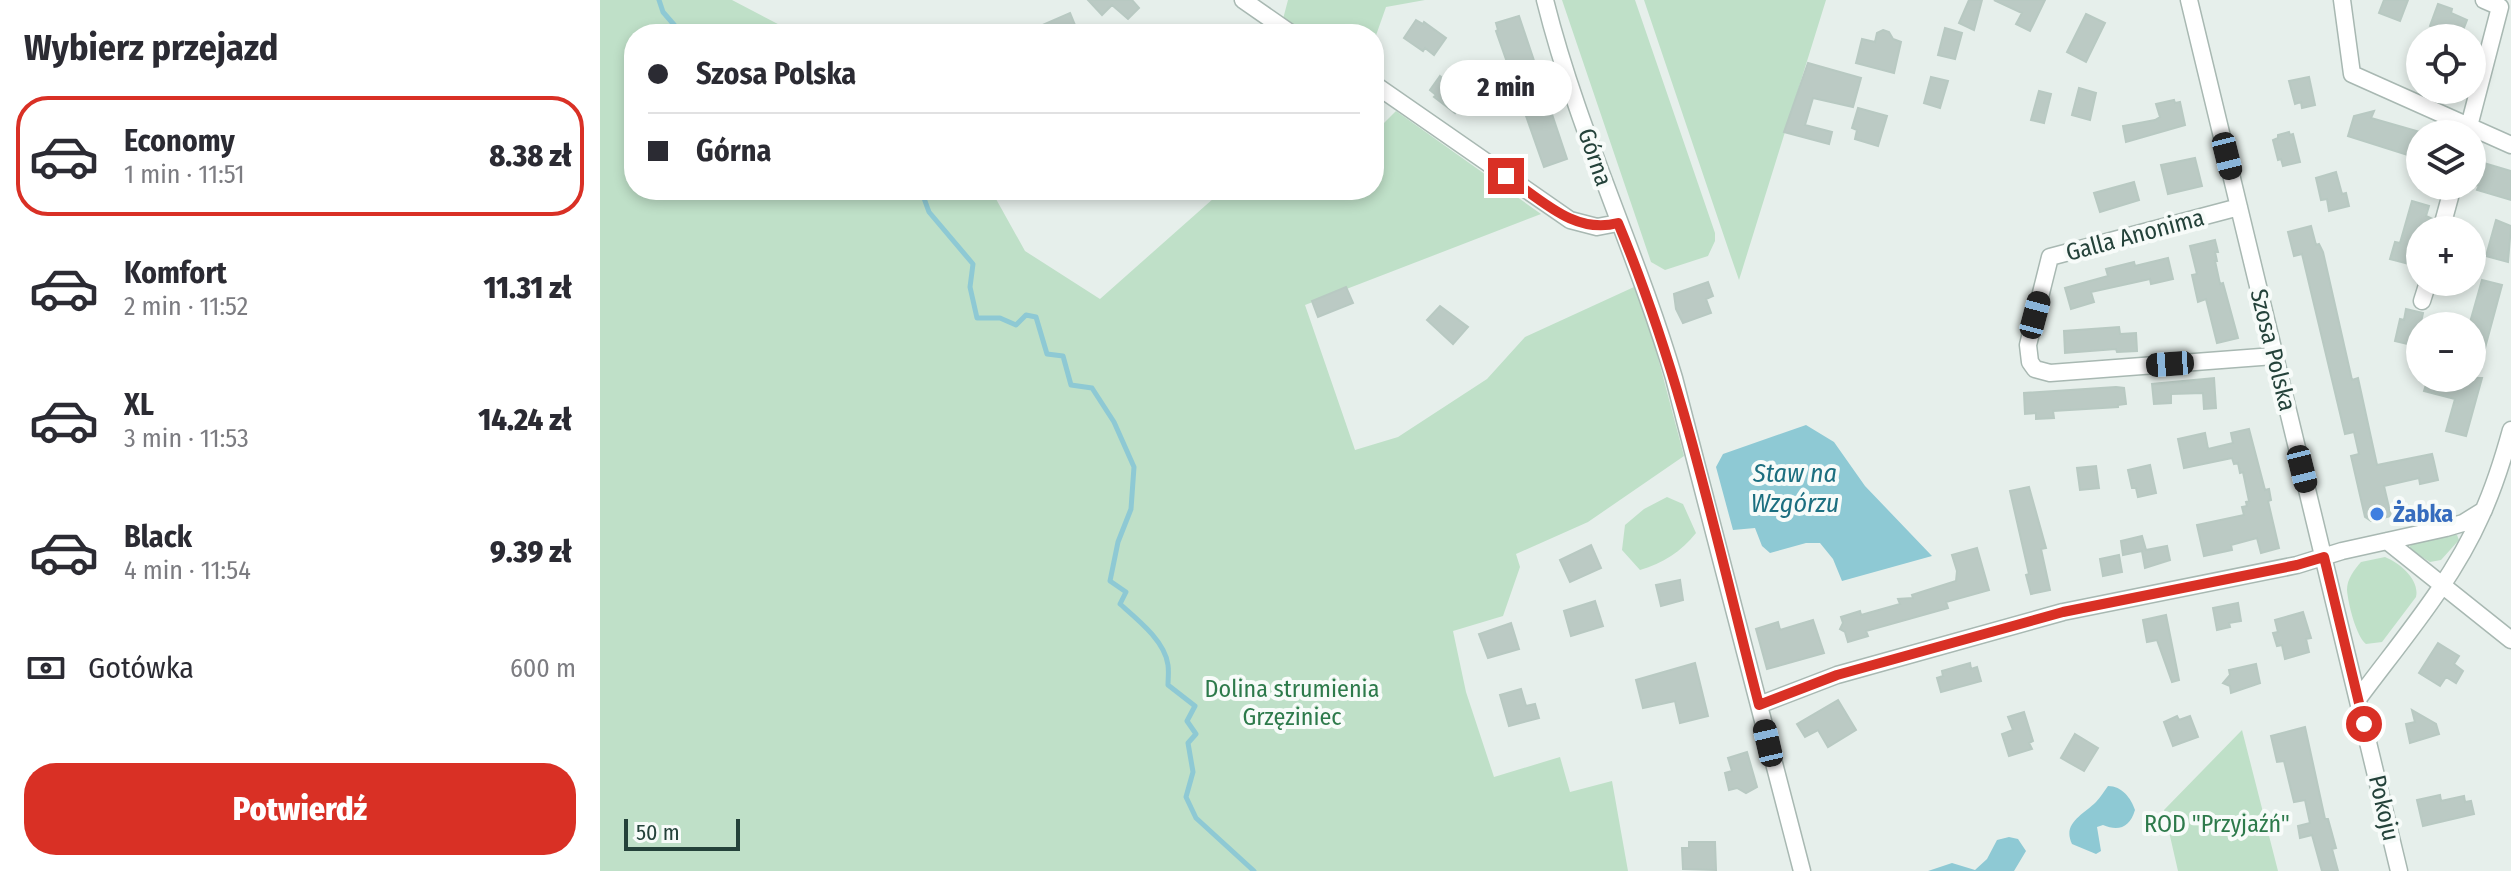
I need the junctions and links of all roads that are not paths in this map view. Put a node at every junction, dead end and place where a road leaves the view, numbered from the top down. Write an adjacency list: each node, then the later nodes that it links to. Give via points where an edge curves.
1 (1243, 0): 6 (street)
2 (1545, 0): 13 (street, Górna)
3 (2189, 0): 12 (street, Szosa Polska)
4 (2342, 0): 8 (street, via 2352,74)
5 (2484, 0): 9 (street, via 2500,7)
6 (1278, 24)
7 (1384, 91): 13 (street, via 1570,220 1597,227)
8 (2447, 120)
9 (2471, 120)
10 (2486, 136): 11 (street)
11 (2511, 145)
12 (2239, 207): 16 (street, Szosa Polska); 16 (street, Galla Anonima, via 2050,257 2027,353 2035,369 2050,373)
13 (1618, 223): 26 (street, Górna, via 1674,378)
14 (2424, 296): 15 (street)
15 (2422, 301)
16 (2274, 356): 22 (street, Szosa Polska)
17 (2511, 430): 18 (street)
18 (2484, 510): 19 (street); 21 (street)
19 (2446, 528): 20 (street); 21 (street, via 2462,532)
20 (2387, 541): 22 (street); 23 (street)
21 (2468, 542): 23 (street)
22 (2324, 557): 25 (street, Szosa Polska); 26 (street, via 2063,612 1837,675)
23 (2441, 585): 24 (street); 25 (street)
24 (2511, 640)
25 (2358, 699): 28 (street, Pokoju)
26 (1759, 705): 27 (street, Górna)
27 (1802, 871)
28 (2399, 871)

